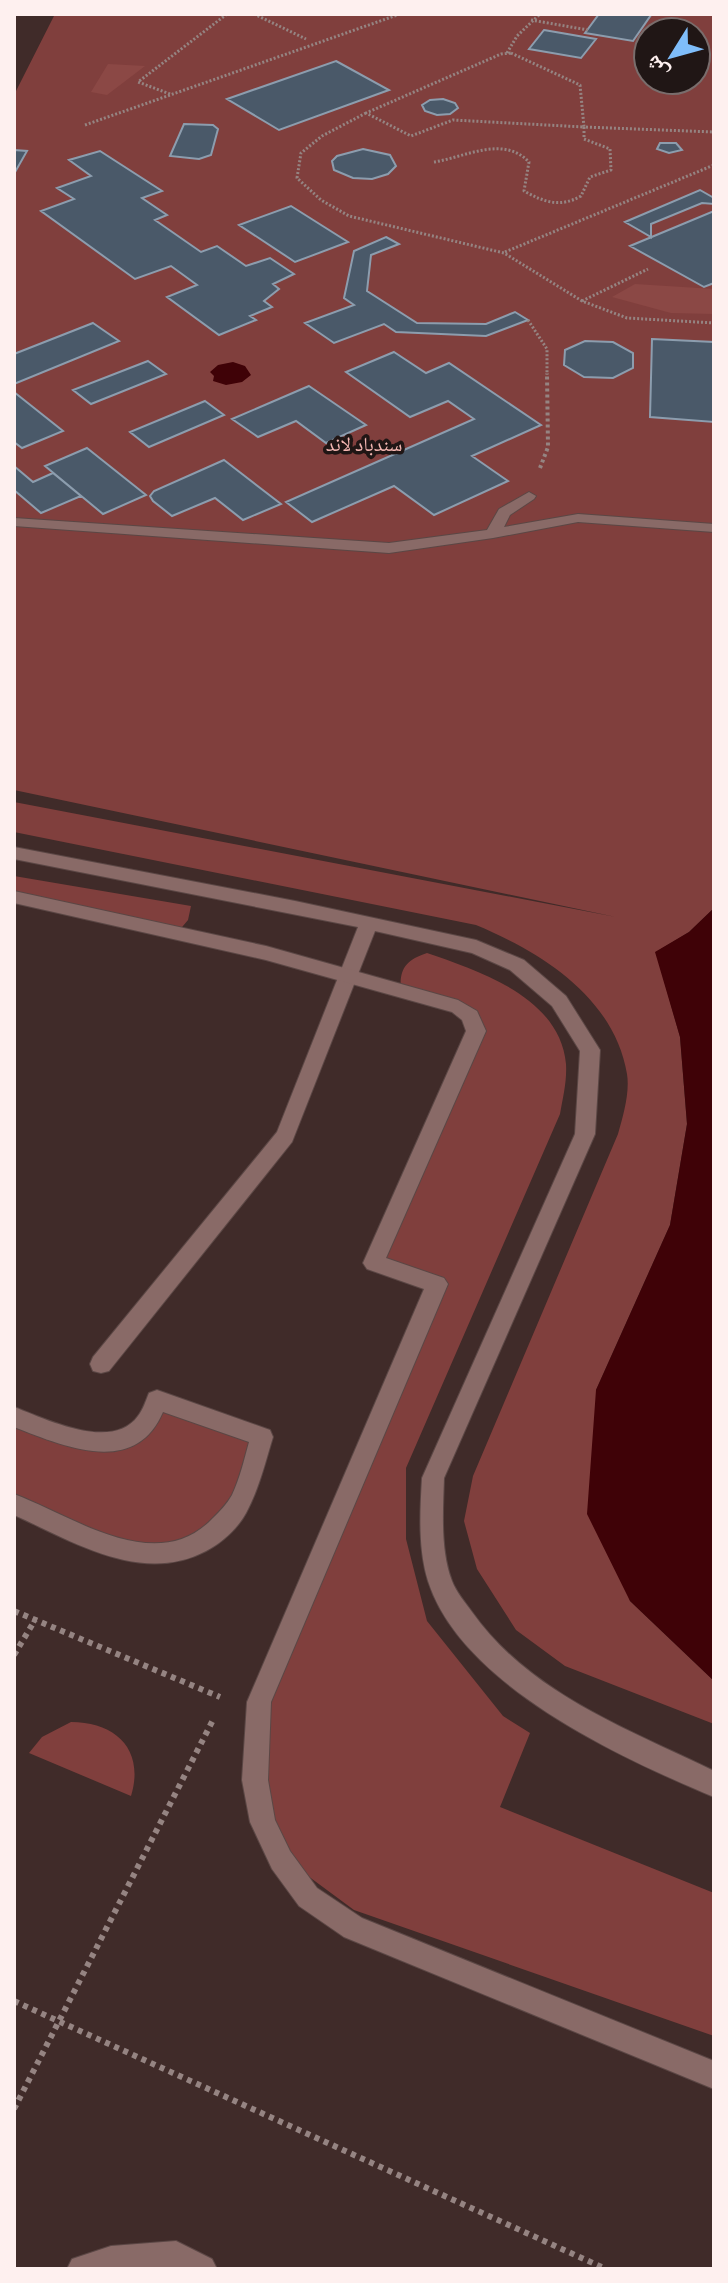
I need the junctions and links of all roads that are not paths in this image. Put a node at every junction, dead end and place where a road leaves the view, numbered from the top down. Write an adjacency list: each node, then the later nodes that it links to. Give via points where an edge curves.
1 (529, 496): 4 (street, via 504,512)
2 (14, 522): 4 (street, via 389,548)
3 (714, 528): 4 (street, via 578,518)
4 (493, 534)
5 (14, 853): 7 (street)
6 (14, 897): 12 (street, via 280,957 458,1007 470,1016 476,1031 374,1263 437,1284 259,1702 255,1780 263,1822 281,1860 308,1897 353,1928)
7 (369, 923): 8 (street, via 285,1136); 11 (street, via 476,947 517,965 559,1001 590,1050 585,1134 433,1478 431,1523 441,1583 466,1629 502,1668 571,1711)
8 (101, 1364)
9 (14, 1417): 10 (street, via 86,1443 105,1441 125,1438 145,1426 157,1400 262,1437 236,1510 208,1540 179,1554 137,1555)
10 (14, 1504)
11 (714, 1784)
12 (714, 2075)
13 (82, 2269): 14 (street, via 176,2256)
14 (202, 2269)

